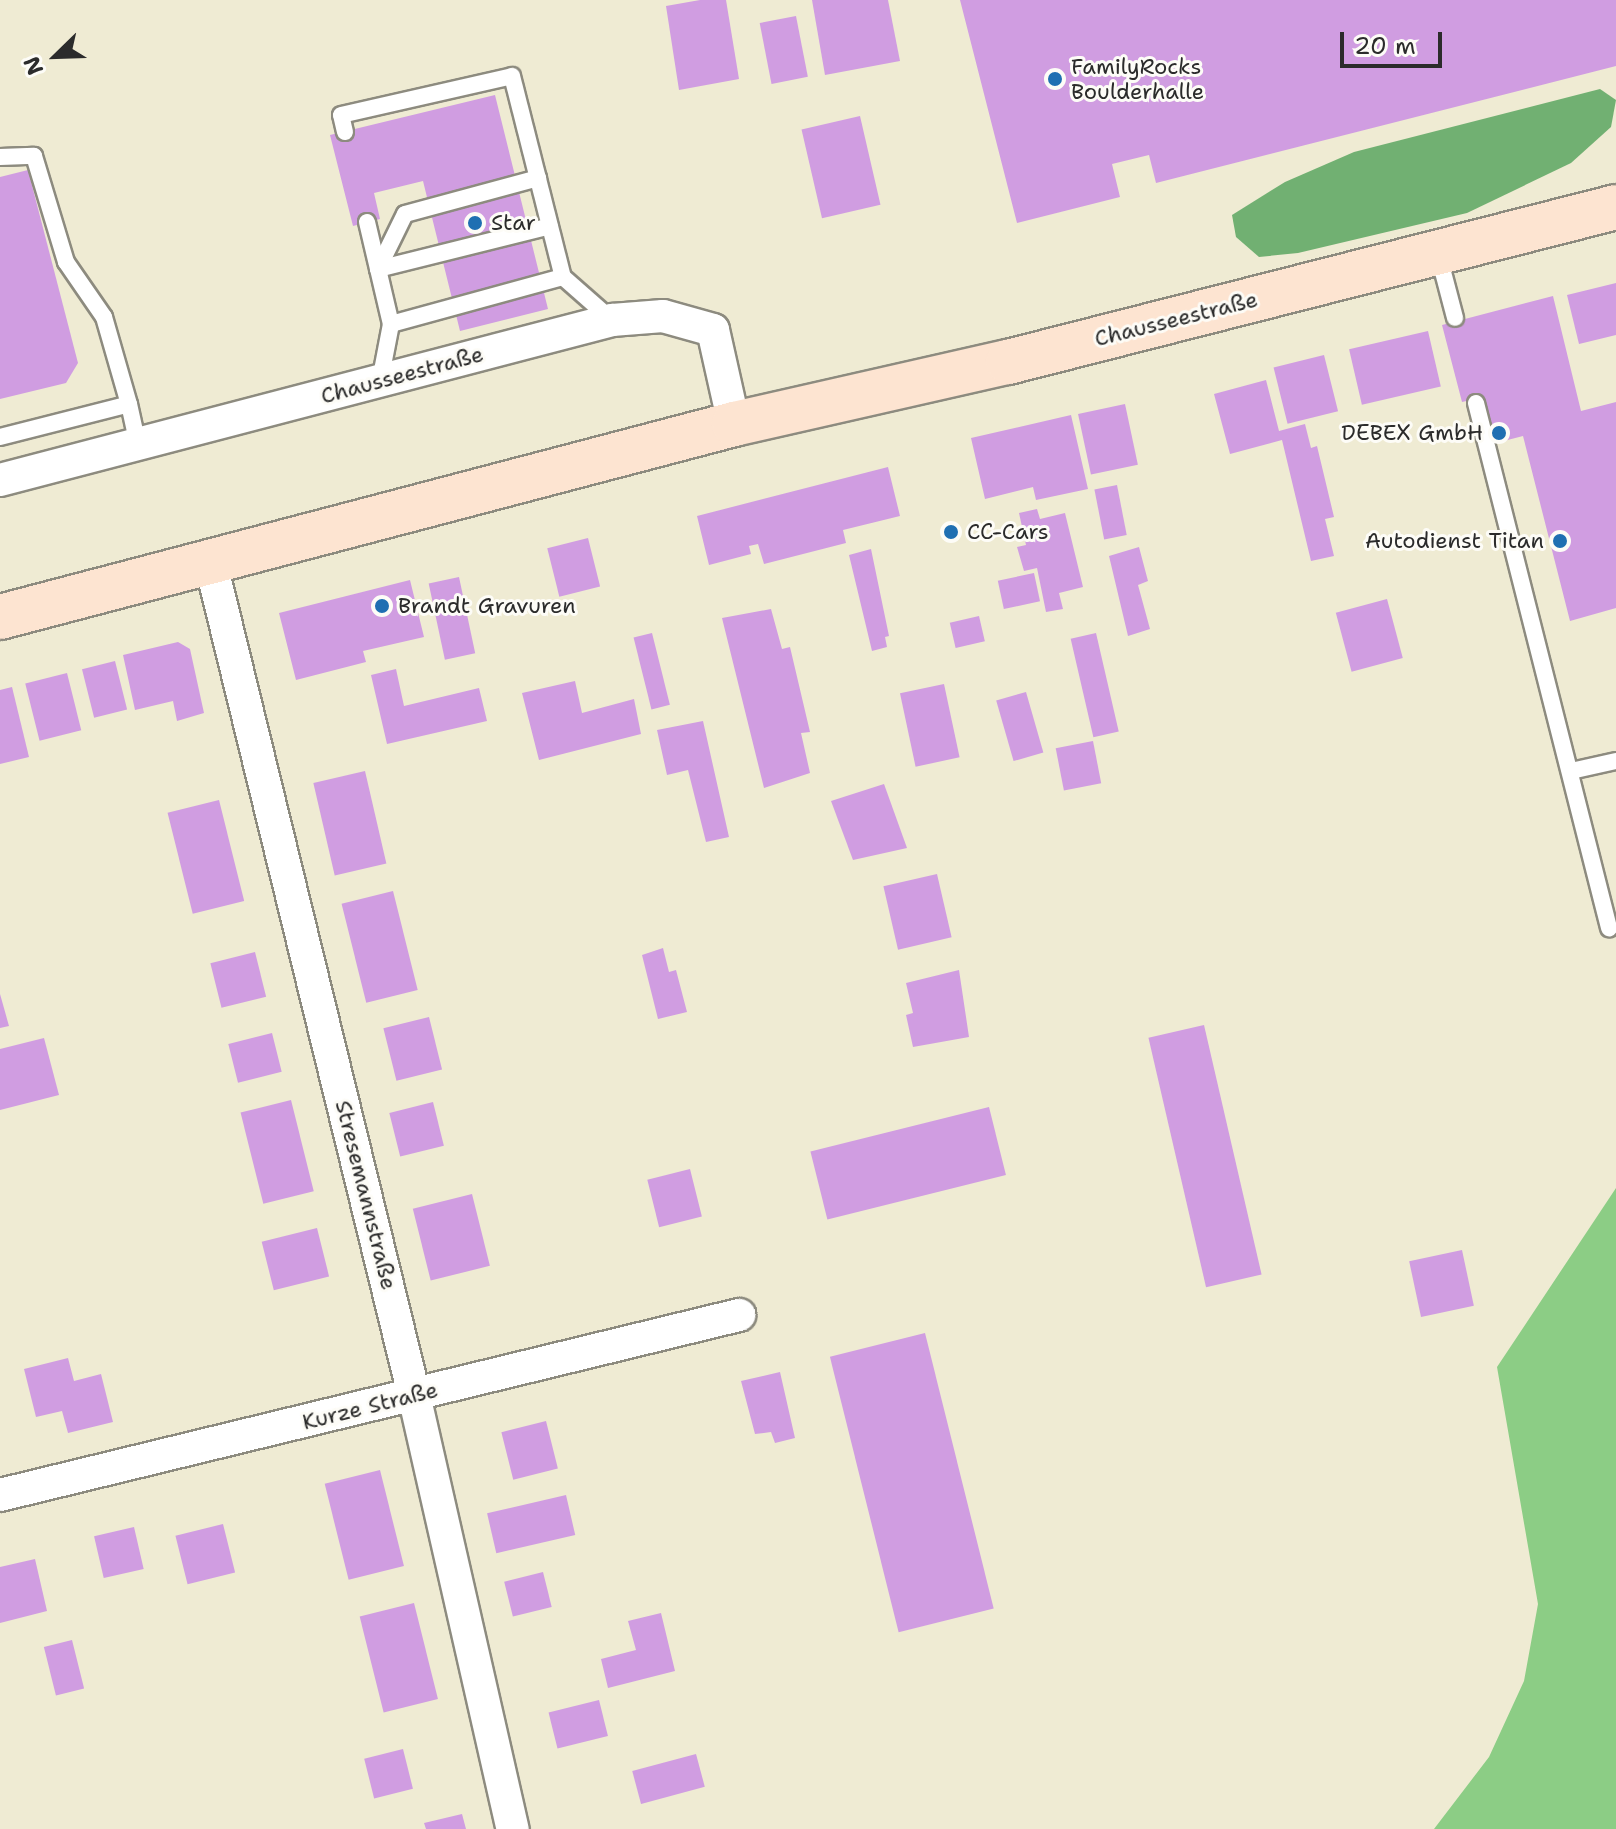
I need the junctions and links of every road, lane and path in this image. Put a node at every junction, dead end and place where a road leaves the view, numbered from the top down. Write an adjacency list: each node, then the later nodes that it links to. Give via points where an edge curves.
1 (345, 132): 3 (lane, via 341,115 512,76)
2 (0, 157): 14 (lane, via 34,156 66,262 104,317)
3 (538, 178): 6 (lane); 6 (lane, via 405,214 378,269)
4 (1616, 207): 7 (main road, Chausseestraße)
5 (367, 222): 11 (lane)
6 (550, 226): 8 (lane)
7 (1438, 251): 9 (lane); 15 (main road, Chausseestraße, via 1008,362)
8 (563, 277): 10 (lane); 11 (lane)
9 (1455, 318)
10 (612, 320): 12 (street, Chausseestraße); 15 (street, Chausseestraße, via 663,316 713,330)
11 (391, 324): 12 (lane)
12 (380, 381): 17 (street, Chausseestraße)
13 (1476, 403): 22 (lane)
14 (129, 404): 16 (lane); 17 (lane)
15 (734, 424): 19 (main road, Chausseestraße)
16 (0, 437)
17 (138, 445): 18 (street, Chausseestraße)
18 (0, 480)
19 (211, 564): 20 (main road, Chausseestraße); 25 (street, Stresemannstraße)
20 (0, 617)
21 (1616, 761): 22 (lane)
22 (1571, 771): 23 (lane)
23 (1609, 928)
24 (739, 1315): 25 (street, Kurze Straße)
25 (414, 1395): 26 (street, Kurze Straße); 27 (street, Stresemannstraße)
26 (0, 1495)
27 (513, 1829)

